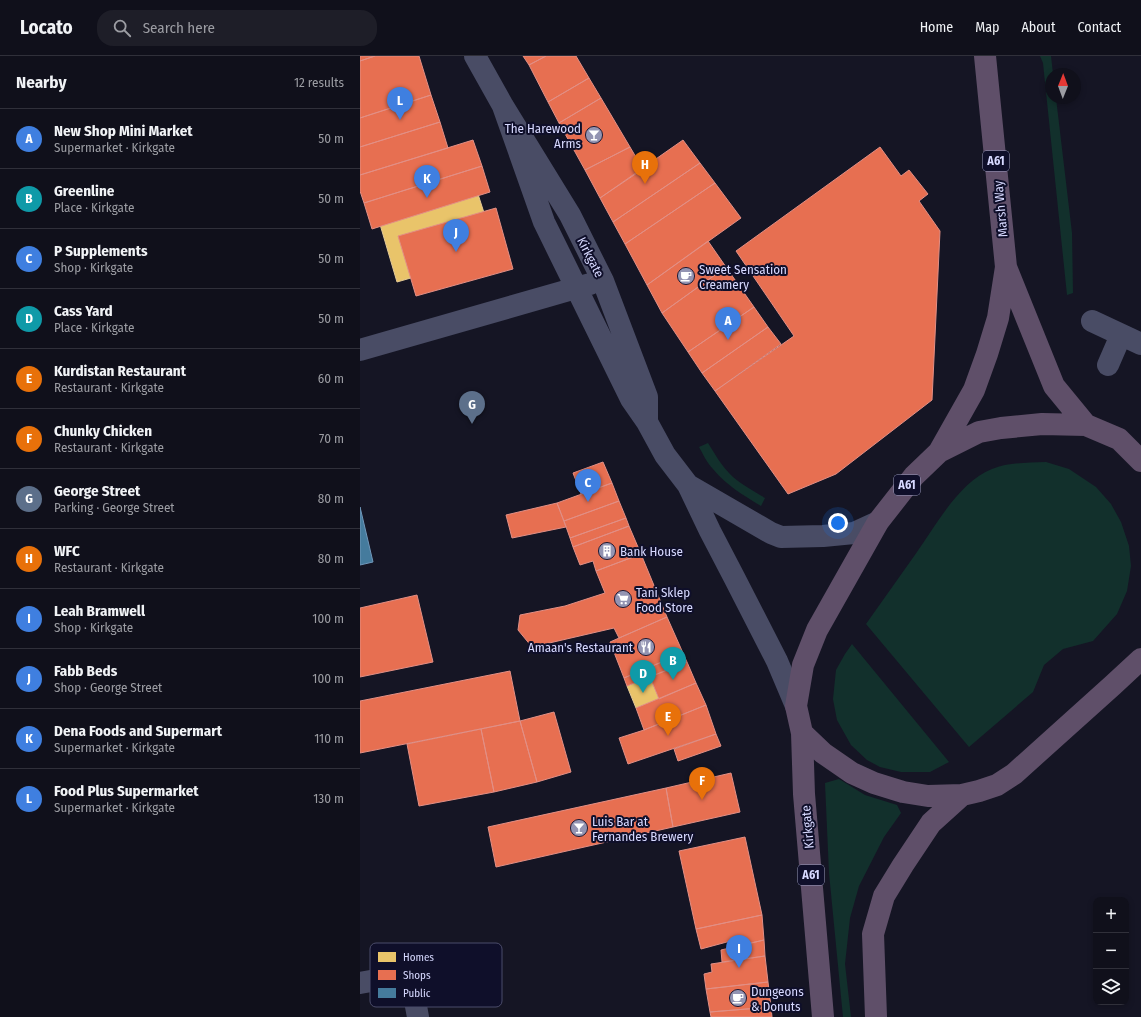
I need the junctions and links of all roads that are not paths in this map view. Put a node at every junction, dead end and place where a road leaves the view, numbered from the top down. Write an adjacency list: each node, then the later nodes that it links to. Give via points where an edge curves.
1 (475, 56): 3 (street, Kirkgate)
2 (986, 56): 4 (highway, Marsh Way / A61)
3 (502, 106): 5 (street, Kirkgate, via 570,215); 6 (street, Kirkgate, via 544,222)
4 (1006, 267): 13 (highway, Marsh Way / A61, via 1054,386); 16 (highway, Marsh Way / A61, via 998,318 985,361 974,390)
5 (603, 281): 6 (street); 12 (street, Kirkgate, via 647,397)
6 (577, 288): 10 (street); 12 (street, Kirkgate, via 631,399)
7 (1092, 321): 8 (street)
8 (1121, 335): 9 (street); 11 (street)
9 (1141, 344)
10 (360, 350)
11 (1108, 365)
12 (646, 422): 18 (street, Kirkgate, via 665,455)
13 (1086, 425): 14 (highway, A61); 16 (highway, A61, via 1042,424 979,432)
14 (1119, 439): 15 (street); 17 (highway, A61)
15 (1141, 445)
16 (939, 452): 19 (highway, A61, via 914,476)
17 (1141, 460)
18 (688, 485): 19 (street, Kirkgate, via 781,537 854,533); 21 (street, Kirkgate, via 777,661)
19 (878, 522): 21 (highway, A61, via 816,630 803,665)
20 (1141, 659): 23 (highway, via 1014,774 979,791)
21 (796, 706): 22 (highway, A61)
22 (802, 733): 23 (highway, via 822,753 852,773 874,783 928,796); 28 (highway, Kirkgate / A61, via 804,794)
23 (962, 795): 29 (highway, via 931,823 884,896 874,934)
24 (370, 981): 25 (street)
25 (360, 983)
26 (416, 1007): 27 (street)
27 (418, 1017)
28 (823, 1017)
29 (876, 1017)

